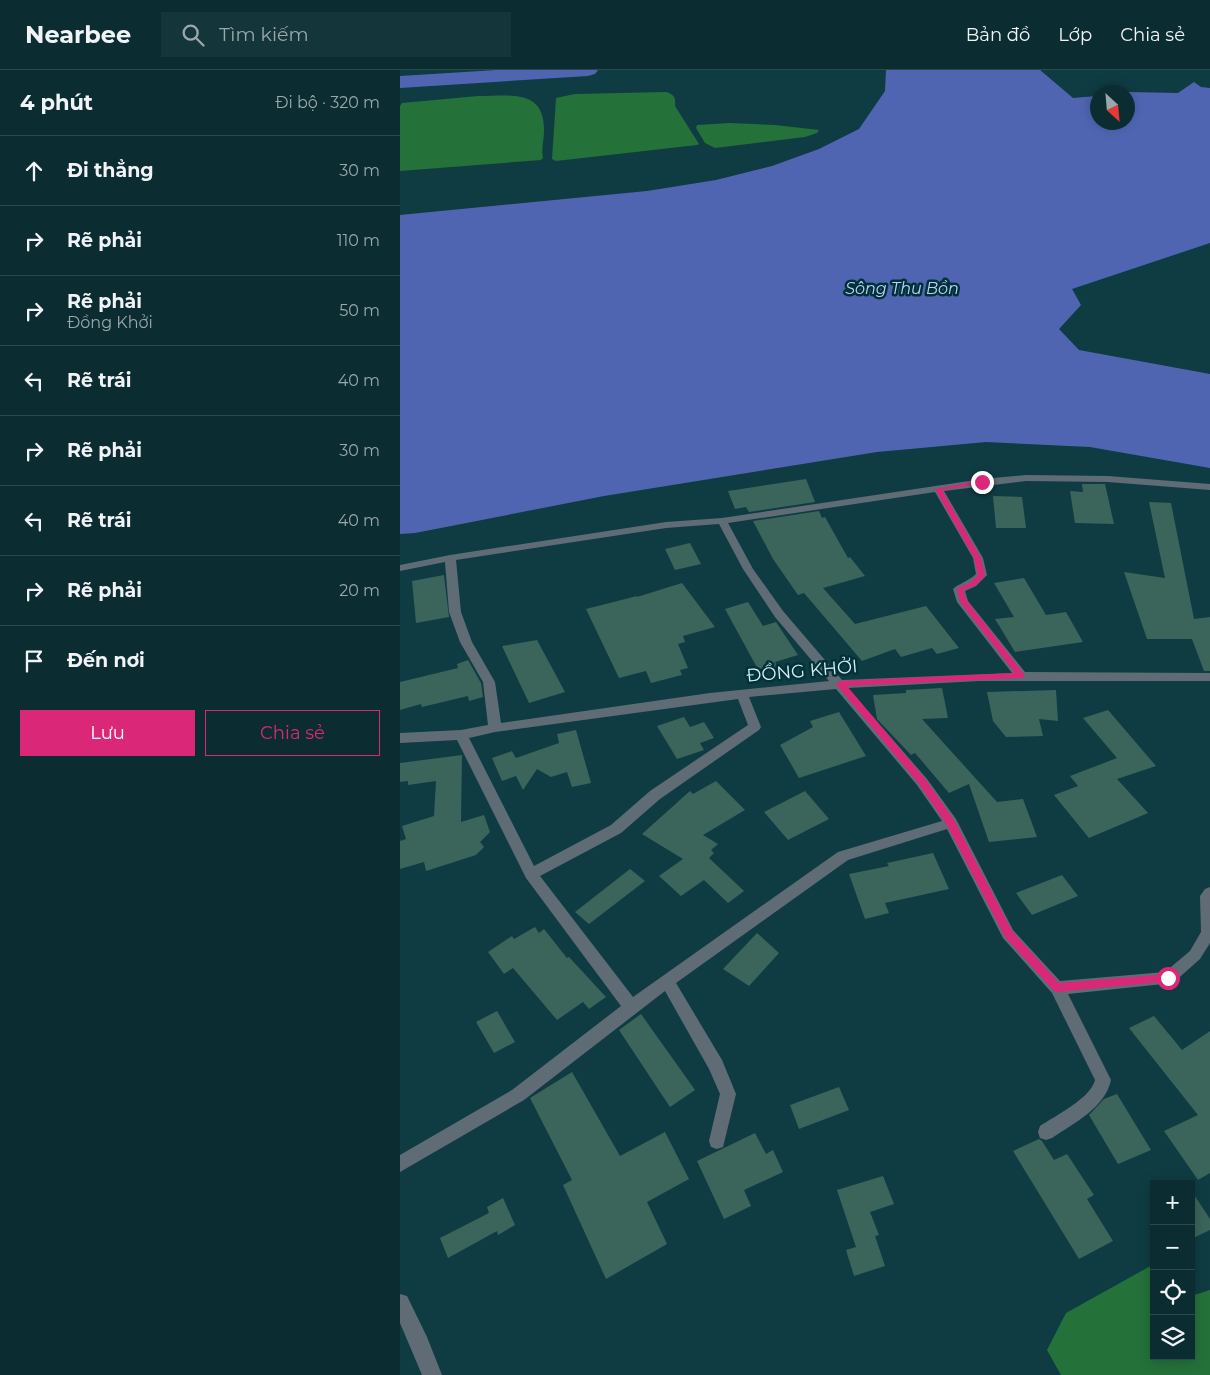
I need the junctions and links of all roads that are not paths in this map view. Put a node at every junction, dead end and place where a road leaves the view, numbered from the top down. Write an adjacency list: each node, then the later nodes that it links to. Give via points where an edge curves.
1 (1210, 487): 2 (street, via 1108,479 1026,478)
2 (938, 489): 3 (street); 6 (street, via 978,558 982,576 960,589 963,602)
3 (722, 520): 4 (street, via 666,525); 8 (street, via 748,569 779,614)
4 (450, 558): 5 (street); 10 (street, via 455,612 466,642 489,682)
5 (400, 568)
6 (1021, 676): 7 (street, ĐỒNG KHỞI); 8 (street, ĐỒNG KHỞI)
7 (1210, 677)
8 (840, 684): 9 (street, ĐỒNG KHỞI); 13 (street, via 922,782)
9 (742, 694): 10 (street, ĐỒNG KHỞI); 14 (street, via 754,727 655,795 616,829)
10 (495, 728): 11 (street, ĐỒNG KHỞI)
11 (461, 735): 12 (street, ĐỒNG KHỞI); 14 (street)
12 (400, 738)
13 (951, 823): 16 (street, via 843,856); 17 (street, via 1008,934)
14 (531, 874): 18 (street)
15 (1210, 893): 17 (street, via 1207,896 1208,933 1195,955 1168,978)
16 (667, 981): 18 (street); 20 (street, via 716,1065 728,1094)
17 (1057, 988): 19 (street, via 1104,1086 1096,1096)
18 (631, 1007): 21 (street, via 518,1095)
19 (1046, 1132)
20 (717, 1140)
21 (400, 1164)
22 (400, 1303): 23 (street)
23 (432, 1375)

